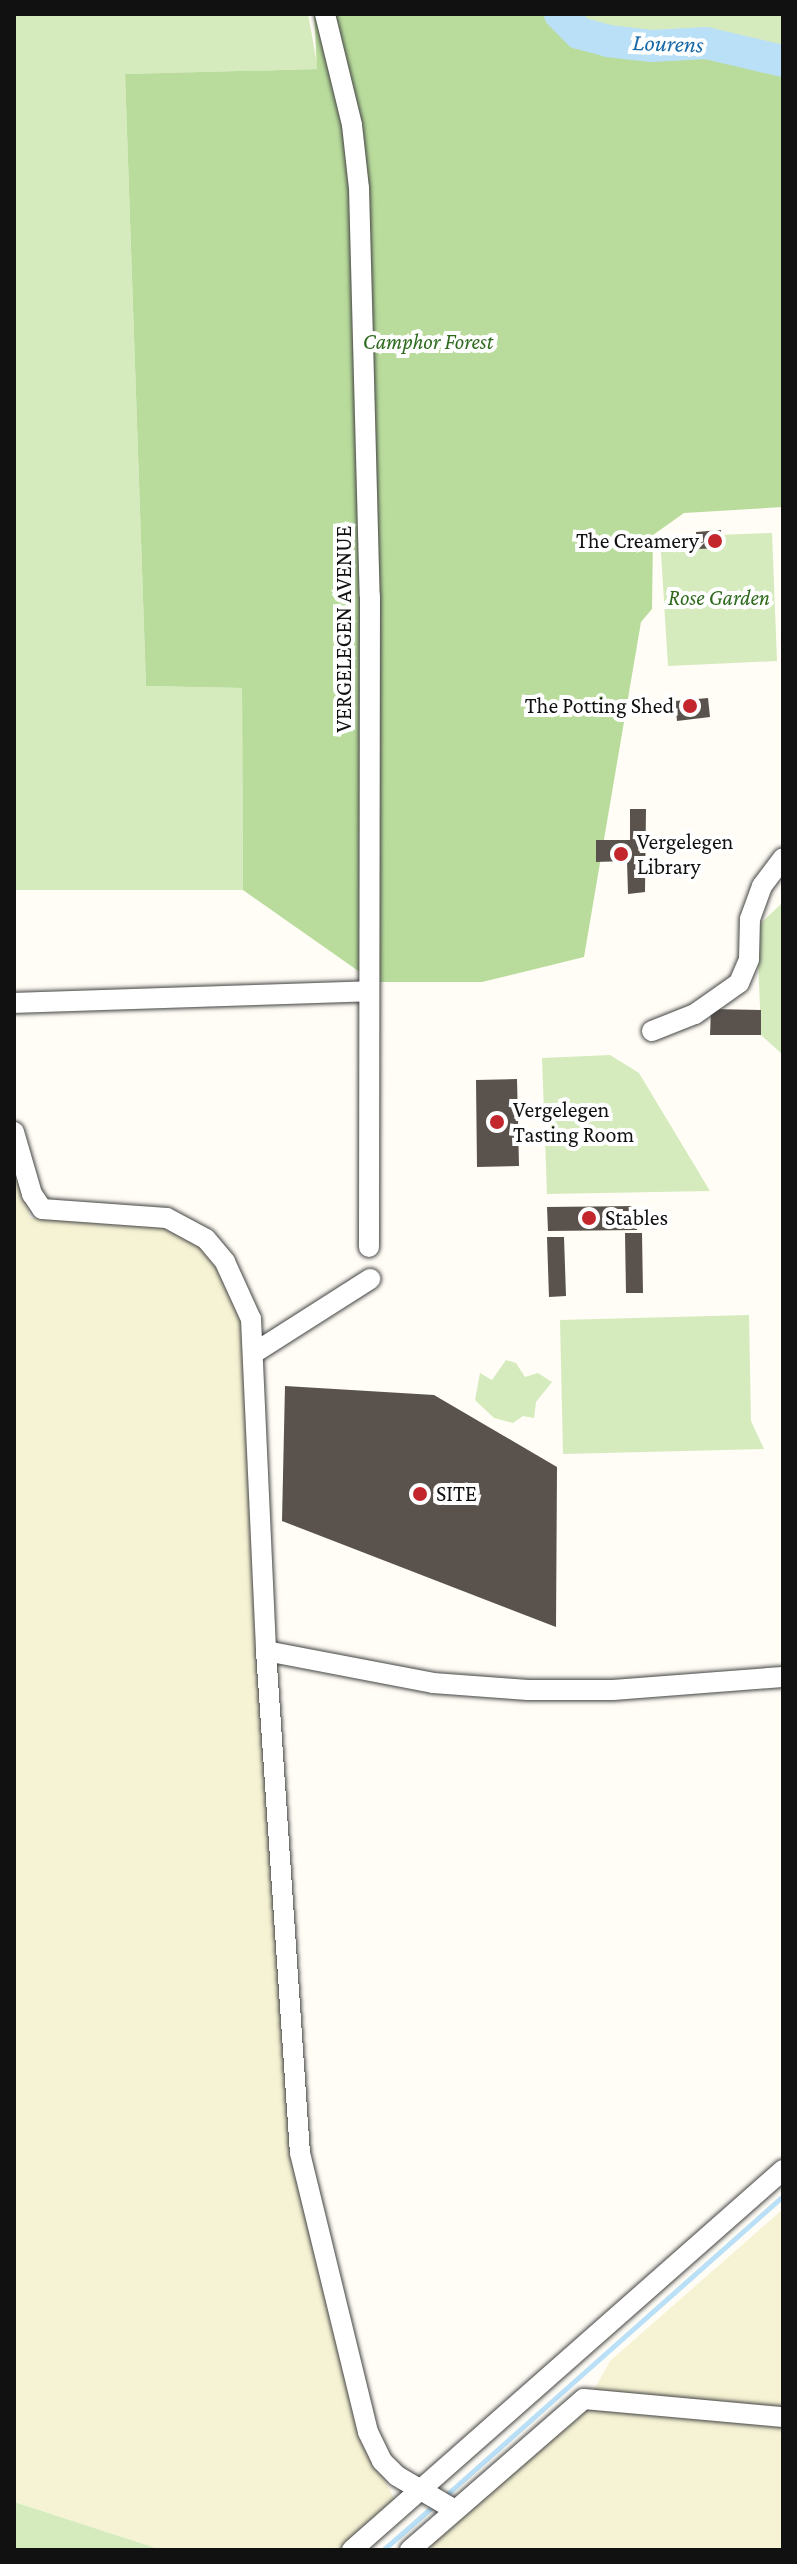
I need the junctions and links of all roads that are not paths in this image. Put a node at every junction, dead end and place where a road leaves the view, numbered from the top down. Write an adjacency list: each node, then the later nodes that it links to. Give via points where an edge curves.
1 (325, 14): 3 (street, VERGELEGEN AVENUE, via 352,125 359,188 370,596)
2 (783, 858): 5 (street, via 762,886 750,919 749,959 739,983 695,1014)
3 (367, 991): 4 (street); 7 (street, VERGELEGEN AVENUE)
4 (14, 1003)
5 (652, 1031)
6 (14, 1132): 9 (street, via 32,1194 42,1209 167,1218 206,1239 225,1262 251,1319)
7 (369, 1247)
8 (370, 1279): 9 (street)
9 (254, 1353): 10 (street)
10 (266, 1651): 11 (street, via 433,1683 528,1690 642,1689); 14 (street, via 300,2153 368,2432 382,2461)
11 (783, 1677)
12 (783, 2170): 14 (street)
13 (783, 2417): 15 (street, via 584,2399)
14 (420, 2489): 15 (street); 16 (street)
15 (455, 2510): 17 (street)
16 (352, 2550)
17 (410, 2550)

